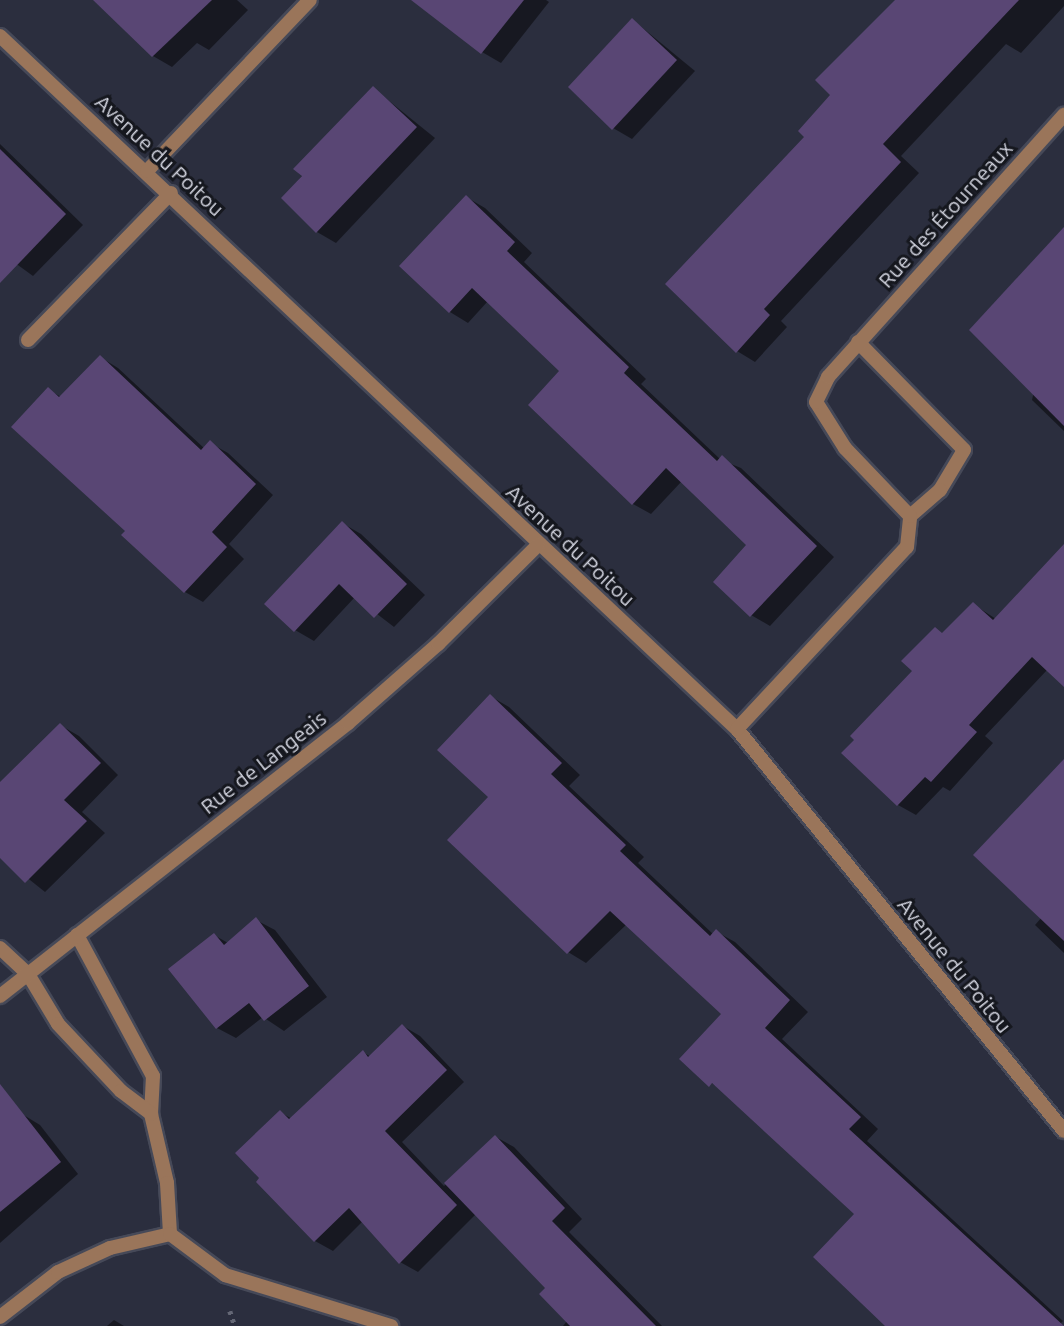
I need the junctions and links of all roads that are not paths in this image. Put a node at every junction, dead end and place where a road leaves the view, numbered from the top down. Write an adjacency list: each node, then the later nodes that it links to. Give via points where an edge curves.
1 (310, 0): 4 (street)
2 (0, 36): 4 (street, Avenue du Poitou)
3 (1064, 115): 7 (street, Rue des Étourneaux)
4 (147, 171): 5 (street, Avenue du Poitou)
5 (171, 193): 6 (street); 9 (street, Avenue du Poitou)
6 (28, 340)
7 (858, 342): 8 (street, Rue des Étourneaux, via 828,377 816,402 845,448); 8 (street, via 964,450 940,490)
8 (910, 516): 10 (street, via 907,547)
9 (538, 545): 10 (street, Avenue du Poitou); 11 (street, Rue de Langeais, via 438,645 348,723)
10 (737, 729): 16 (street, Avenue du Poitou)
11 (77, 935): 13 (street, Rue de Langeais); 15 (street, via 153,1076)
12 (0, 948): 13 (street)
13 (28, 974): 14 (street, Rue de Langeais); 15 (street, via 58,1024 121,1091)
14 (0, 996)
15 (151, 1114): 17 (street, via 167,1183)
16 (1064, 1131)
17 (170, 1234): 18 (street, via 110,1248 58,1272); 19 (street, via 225,1275)
18 (0, 1317)
19 (391, 1326)

